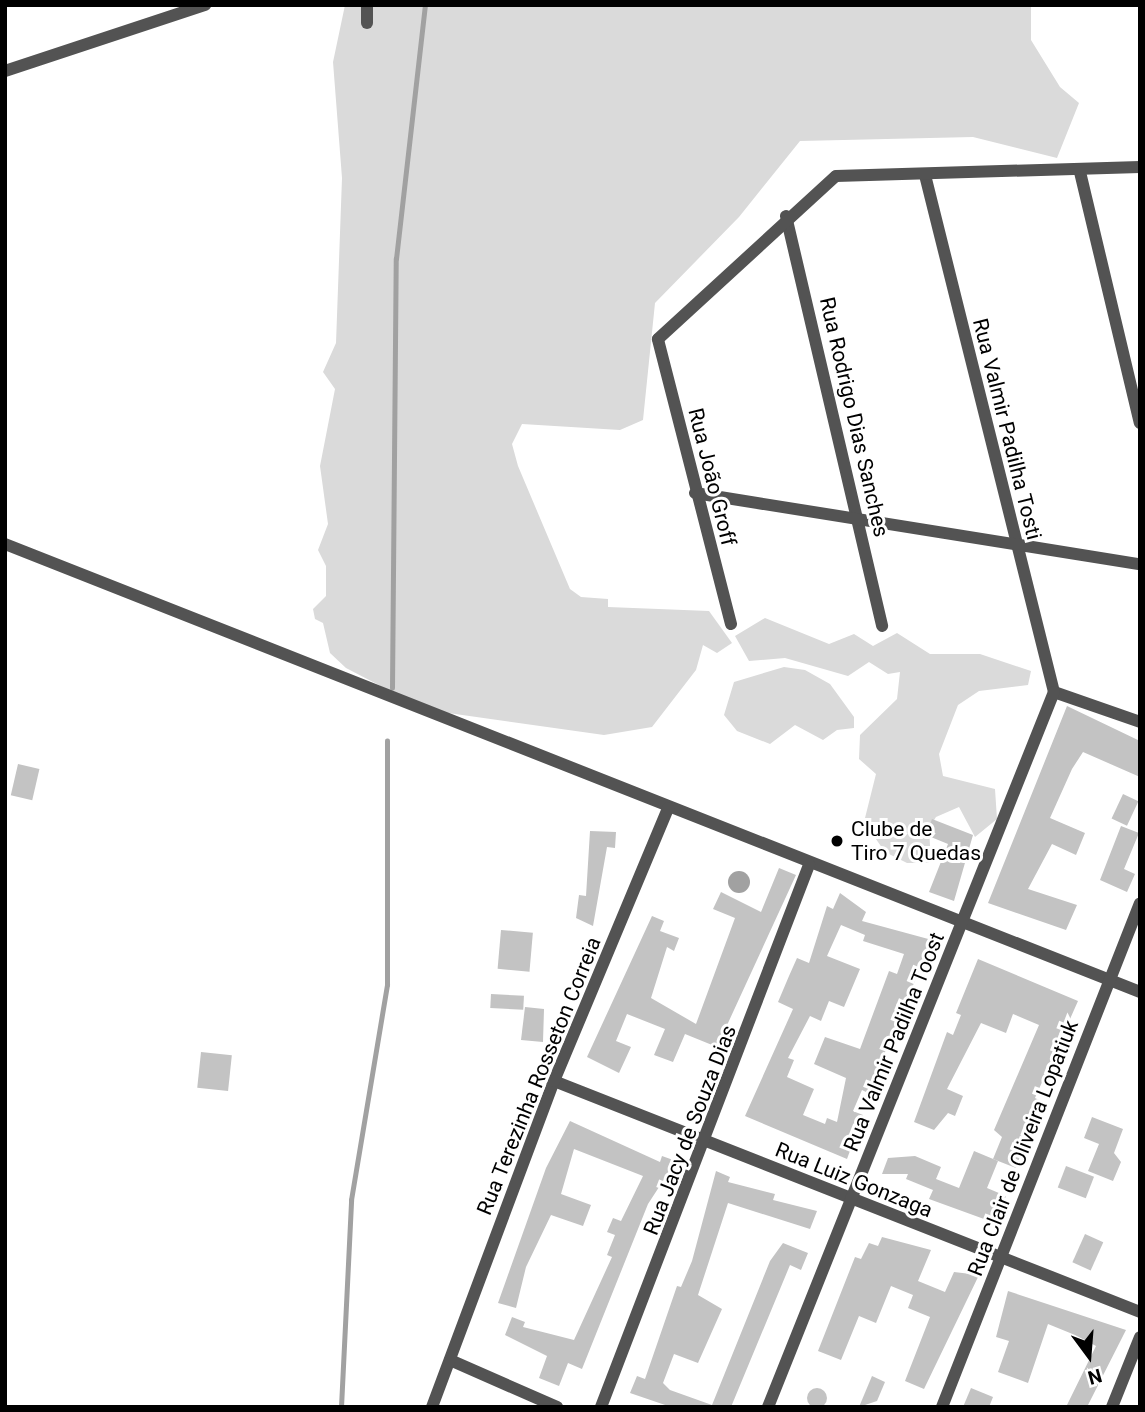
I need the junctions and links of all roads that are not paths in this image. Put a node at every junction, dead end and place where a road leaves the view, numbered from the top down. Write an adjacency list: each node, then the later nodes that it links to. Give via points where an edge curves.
1 (205, 5): 4 (street)
2 (367, 5): 3 (street)
3 (367, 23)
4 (5, 71)
5 (1140, 167): 6 (street)
6 (1080, 172): 7 (street); 9 (street)
7 (925, 175): 8 (street, via 836,176); 13 (street, Rua Valmir Padilha Tosti)
8 (786, 216): 10 (street, Rua João Groff, via 658,339); 11 (street, Rua Rodrigo Dias Sanches)
9 (1140, 423)
10 (695, 494): 11 (street); 15 (street, Rua João Groff)
11 (859, 520): 13 (street); 16 (street, Rua Rodrigo Dias Sanches)
12 (5, 544): 19 (street)
13 (1014, 544): 14 (street); 17 (street, Rua Valmir Padilha Tosti)
14 (1140, 564)
15 (731, 624)
16 (882, 626)
17 (1054, 692): 18 (street); 22 (street, Rua Valmir Padilha Toost)
18 (1140, 722)
19 (668, 808): 20 (street); 25 (street, Rua Terezinha Rosseton Correia)
20 (809, 865): 22 (street); 26 (street, Rua Jacy de Souza Dias)
21 (1140, 903): 23 (street, Rua Clair de Oliveira Lopatiuk)
22 (964, 922): 23 (street); 27 (street, Rua Valmir Padilha Toost)
23 (1109, 979): 24 (street); 28 (street, Rua Clair de Oliveira Lopatiuk)
24 (1140, 992)
25 (554, 1081): 26 (street, Rua Luiz Gonzaga); 31 (street, Rua Terezinha Rosseton Correia)
26 (707, 1142): 27 (street, Rua Luiz Gonzaga); 34 (street, Rua Jacy de Souza Dias)
27 (851, 1199): 28 (street, Rua Luiz Gonzaga); 35 (street, Rua Valmir Padilha Toost)
28 (1000, 1259): 29 (street, Rua Luiz Gonzaga); 36 (street, Rua Clair de Oliveira Lopatiuk)
29 (1140, 1312)
30 (1140, 1337): 37 (street)
31 (450, 1360): 32 (street, Rua Terezinha Rosseton Correia); 33 (street)
32 (432, 1407)
33 (558, 1407)
34 (601, 1407)
35 (768, 1407)
36 (942, 1407)
37 (1112, 1407)

